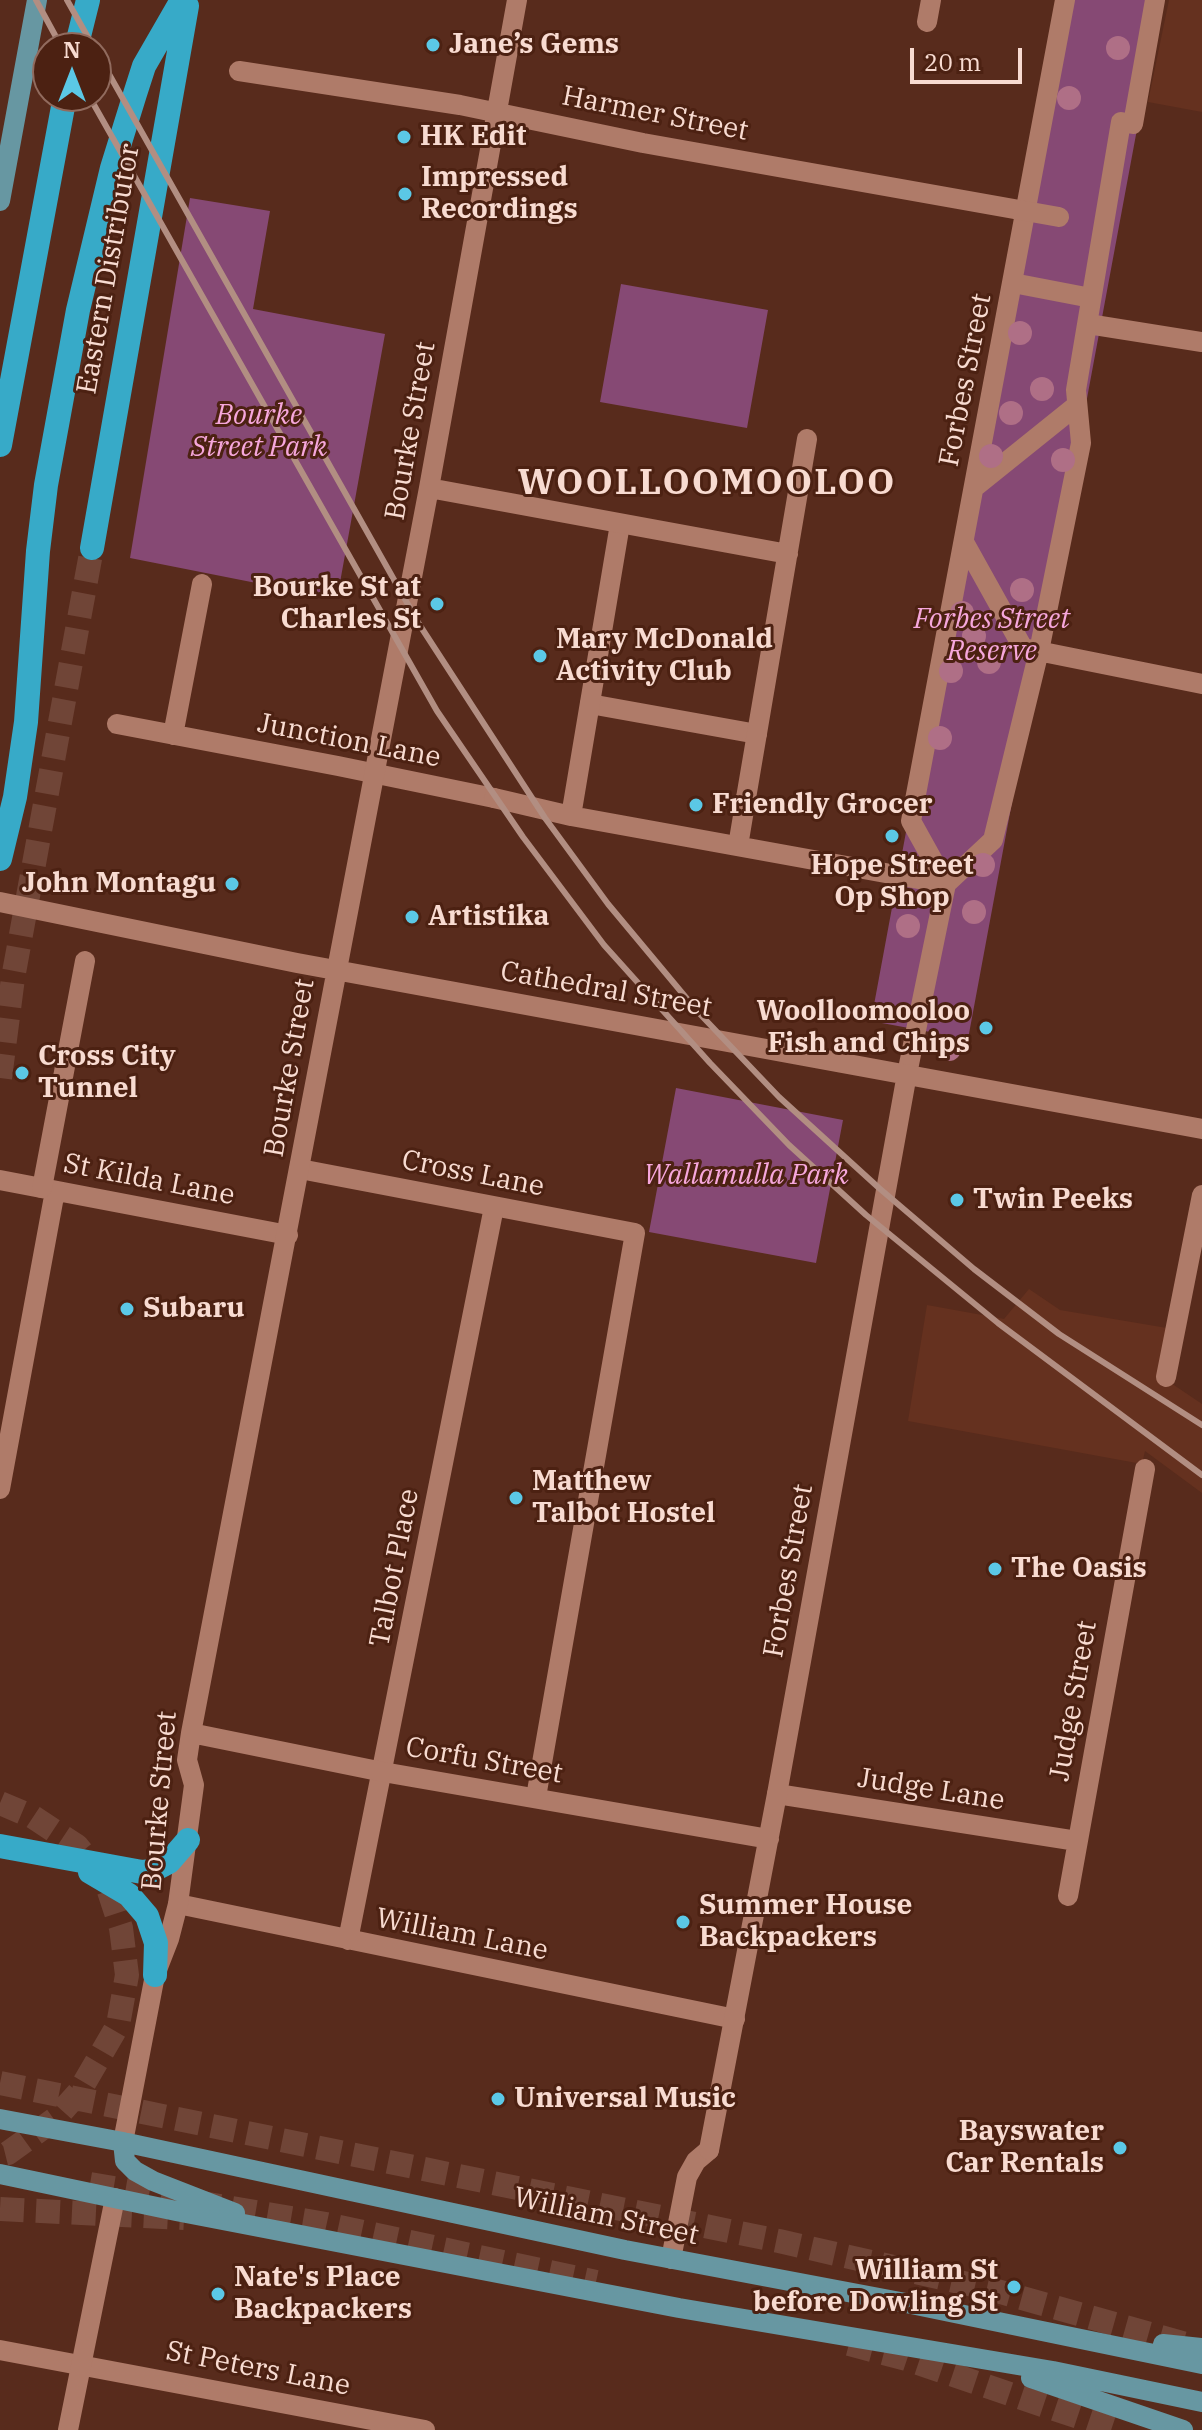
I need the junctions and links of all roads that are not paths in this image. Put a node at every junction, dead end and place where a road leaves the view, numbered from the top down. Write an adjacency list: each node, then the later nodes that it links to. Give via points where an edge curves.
1 (37, 0): 13 (main road)
2 (88, 0): 9 (highway)
3 (185, 0): 27 (highway, Eastern Distributor); 39 (highway, via 144,66 112,168 78,310 46,485 26,722)
4 (517, 0): 12 (street, Bourke Street)
5 (931, 0): 8 (street)
6 (1065, 0): 14 (street, Forbes Street)
7 (1155, 0): 17 (street, via 1133,124 1121,122)
8 (927, 22)
9 (80, 32)
10 (239, 71): 12 (street, Harmer Street)
11 (62, 112): 22 (highway)
12 (497, 112): 14 (street, Harmer Street); 24 (street, Bourke Street)
13 (0, 201)
14 (1026, 211): 15 (street, Harmer Street); 16 (street, Forbes Street)
15 (1059, 217)
16 (1013, 283): 17 (street, Forbes Street); 23 (street, Forbes Street)
17 (1091, 298): 18 (street)
18 (1088, 324): 19 (street); 20 (street)
19 (1202, 342)
20 (1077, 405): 23 (street, Forbes Street); 30 (street, via 1081,443)
21 (807, 439): 28 (street)
22 (0, 445)
23 (975, 487): 26 (street, Forbes Street)
24 (429, 488): 25 (street); 36 (street, Bourke Street)
25 (620, 524): 28 (street); 32 (street)
26 (964, 542): 30 (street); 40 (street, Forbes Street, via 911,821)
27 (92, 548)
28 (788, 554): 34 (street)
29 (202, 584): 35 (street)
30 (1031, 649): 31 (street); 40 (street, via 993,840)
31 (1202, 684)
32 (590, 704): 34 (street); 37 (street)
33 (117, 724): 35 (street, Junction Lane)
34 (757, 734): 38 (street)
35 (173, 735): 36 (street, Junction Lane)
36 (374, 773): 37 (street, Junction Lane); 43 (street, Bourke Street)
37 (571, 816): 38 (street, Junction Lane)
38 (738, 846): 40 (street, Junction Lane)
39 (0, 859)
40 (946, 884): 44 (street, Forbes Street)
41 (0, 902): 43 (street, Cathedral Street)
42 (85, 961): 48 (street)
43 (336, 970): 44 (street, Cathedral Street); 46 (street, Bourke Street)
44 (907, 1074): 45 (street, Cathedral Street); 58 (street, Forbes Street)
45 (1202, 1129)
46 (300, 1169): 50 (street, Cross Lane); 51 (street, Bourke Street)
47 (0, 1180): 48 (street, St Kilda Lane)
48 (49, 1190): 51 (street, St Kilda Lane); 53 (street)
49 (1202, 1195): 52 (street)
50 (494, 1207): 57 (street, Talbot Place); 59 (street, Cross Lane, via 635,1233)
51 (288, 1235): 56 (street, Bourke Street)
52 (1166, 1377)
53 (10, 1379): 55 (street)
54 (1145, 1469): 62 (street, Judge Street)
55 (0, 1489)
56 (191, 1733): 57 (street, Corfu Street); 61 (street, Bourke Street, via 187,1760 194,1785)
57 (383, 1772): 59 (street, Corfu Street); 67 (street, Talbot Place)
58 (777, 1794): 60 (street, Forbes Street); 62 (street, Judge Lane)
59 (536, 1797): 60 (street, Corfu Street)
60 (769, 1839): 69 (street, Forbes Street)
61 (188, 1840): 64 (highway, via 169,1862 152,1871); 66 (street, Bourke Street)
62 (1077, 1841): 65 (street, Judge Street)
63 (0, 1846): 64 (highway)
64 (62, 1859): 68 (highway, via 113,1884 139,1905 156,1943)
65 (1068, 1896)
66 (178, 1904): 67 (street, William Lane); 68 (street, Bourke Street)
67 (348, 1940): 69 (street, William Lane)
68 (155, 1975): 71 (street, Bourke Street)
69 (735, 2019): 75 (street, Forbes Street, via 709,2150 687,2177)
70 (0, 2119): 71 (main road, William Street)
71 (123, 2142): 74 (main road, via 125,2161 141,2174); 75 (main road, William Street)
72 (0, 2174): 73 (main road)
73 (115, 2198): 74 (main road); 80 (street)
74 (283, 2232): 79 (main road)
75 (671, 2259): 76 (main road, William Street)
76 (1048, 2332): 77 (main road); 81 (main road, William Street)
77 (1202, 2348)
78 (0, 2350): 80 (street, St Peters Lane)
79 (962, 2356): 82 (main road); 85 (main road)
80 (81, 2364): 83 (street); 84 (street, St Peters Lane)
81 (1202, 2364)
82 (1202, 2402)
83 (68, 2430)
84 (425, 2430)
85 (1183, 2430)

